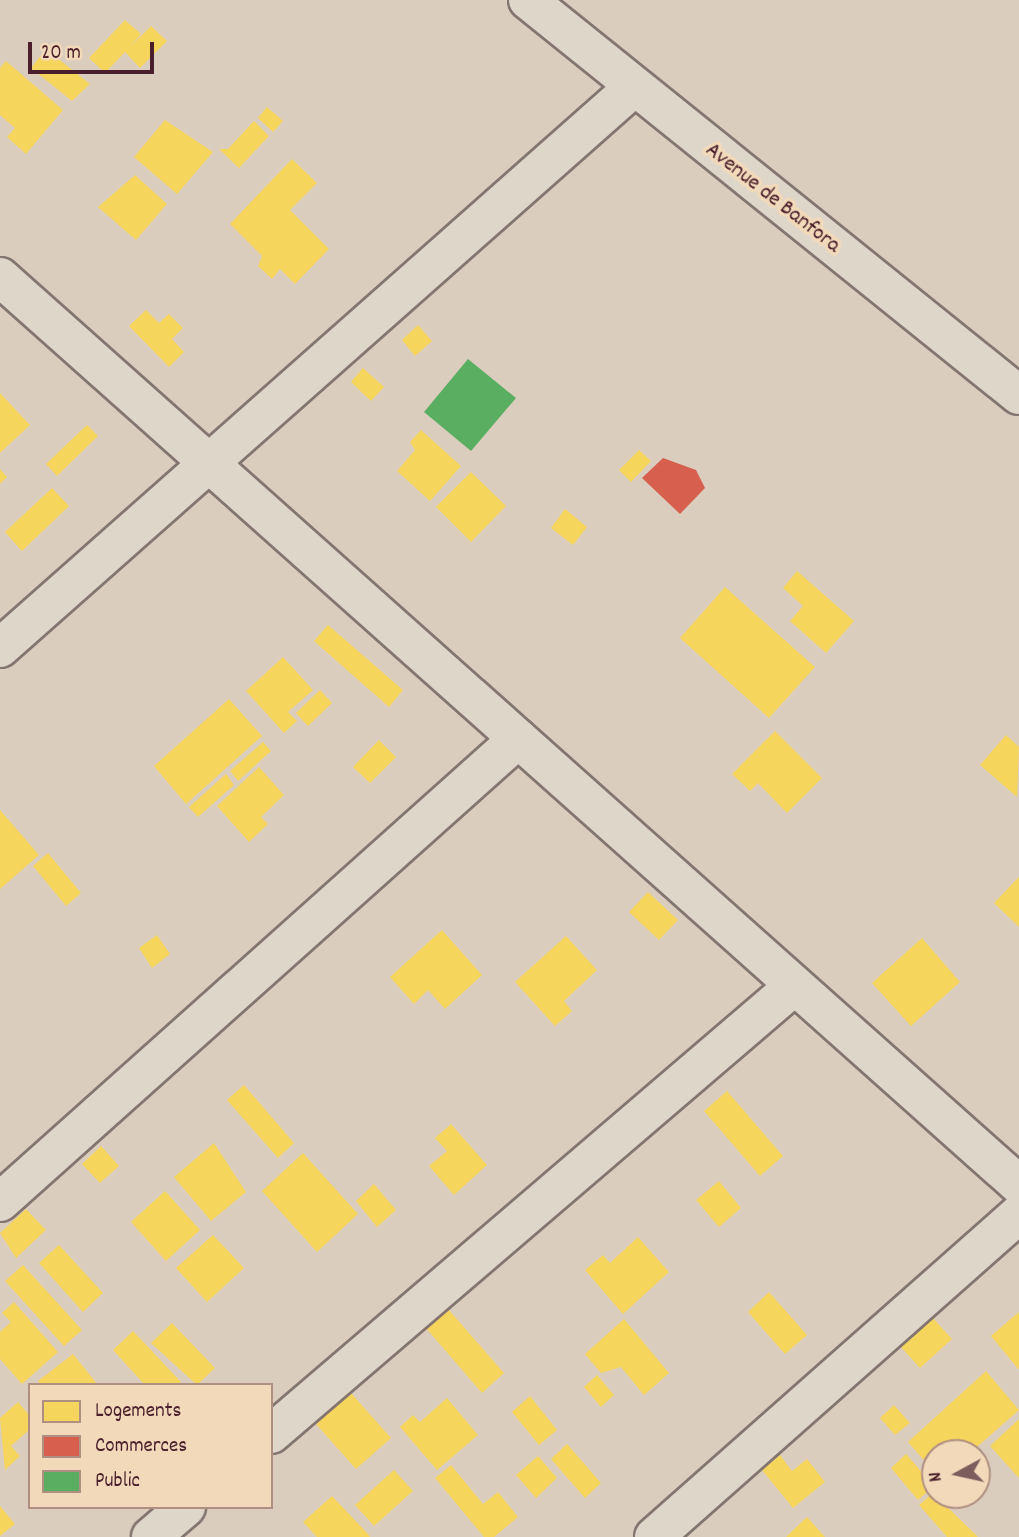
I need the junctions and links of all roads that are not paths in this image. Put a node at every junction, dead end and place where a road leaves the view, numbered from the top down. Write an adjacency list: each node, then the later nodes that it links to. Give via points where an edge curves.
1 (528, 0): 2 (street, Avenue de Banfora)
2 (633, 88): 4 (street, Avenue de Banfora); 5 (street)
3 (0, 276): 5 (street)
4 (1019, 395)
5 (210, 460): 6 (street); 7 (street)
6 (0, 648)
7 (518, 739): 8 (street); 10 (street)
8 (793, 987): 9 (street); 12 (street)
9 (1019, 1185)
10 (0, 1202)
11 (1019, 1214): 15 (street)
12 (273, 1432)
13 (184, 1509): 14 (street)
14 (151, 1537)
15 (654, 1537)

